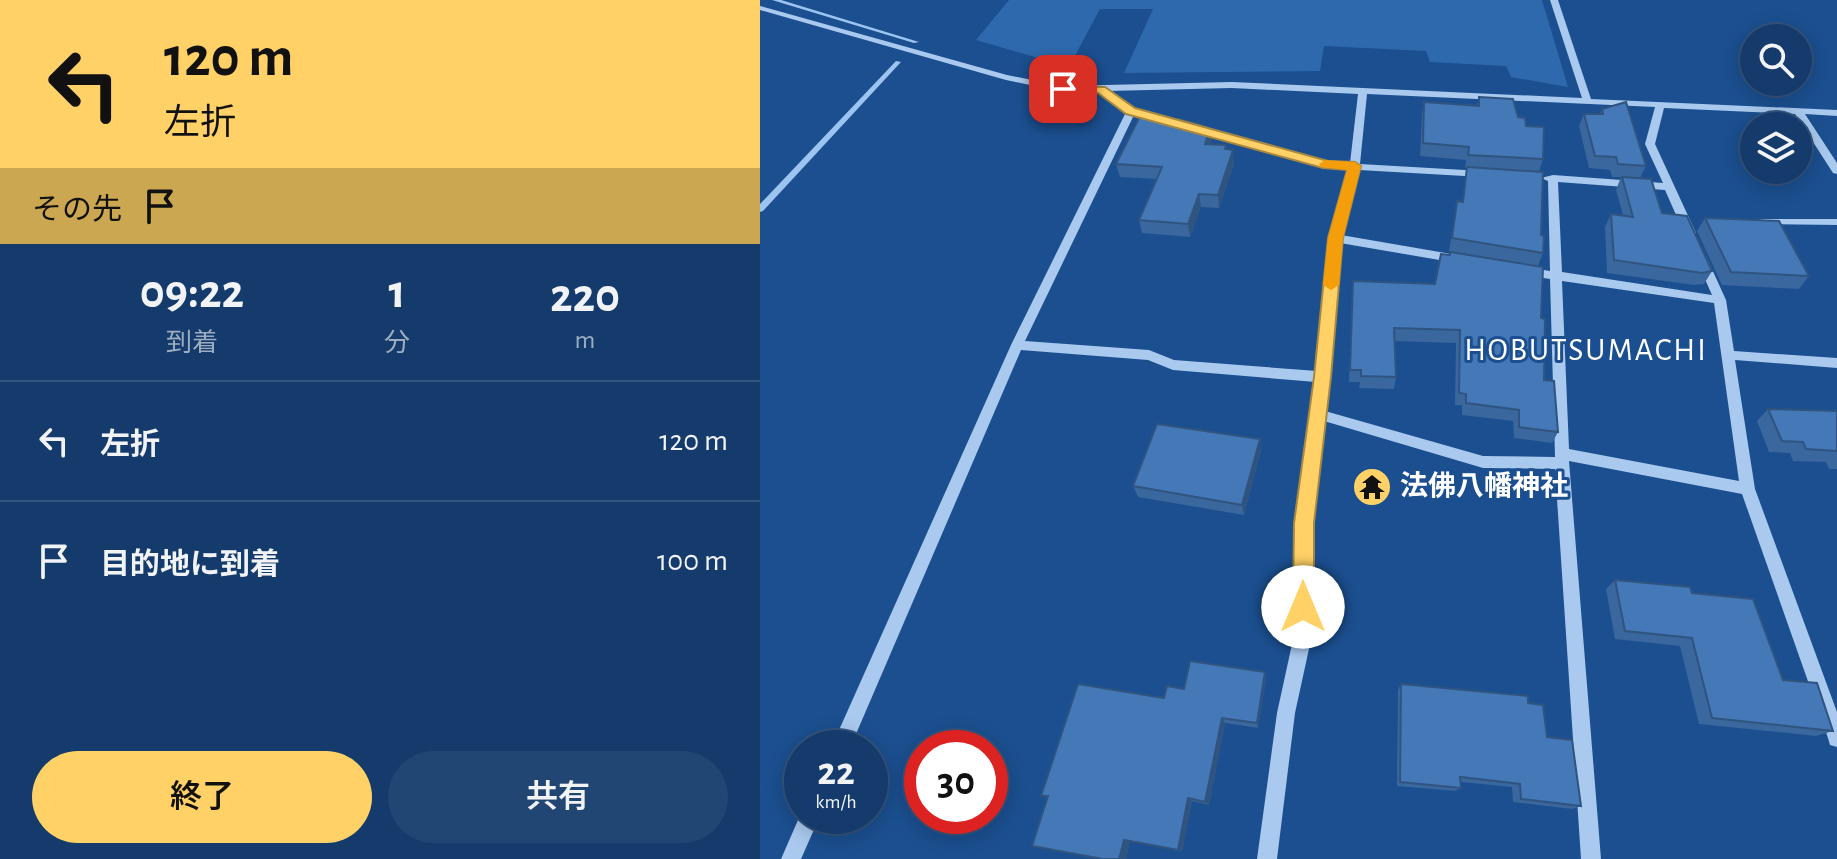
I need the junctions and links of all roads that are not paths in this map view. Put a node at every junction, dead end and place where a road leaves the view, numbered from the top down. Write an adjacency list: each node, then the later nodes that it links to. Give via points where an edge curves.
1 (1554, 0): 5 (street)
2 (760, 8): 3 (street, via 1006,77 1063,89)
3 (1101, 89): 4 (street, via 1232,85); 7 (street)
4 (1363, 91): 5 (street); 12 (street)
5 (1587, 100): 6 (street)
6 (1660, 104): 8 (street); 15 (street, via 1650,144)
7 (1131, 111): 10 (street); 23 (street)
8 (1798, 111): 9 (street); 13 (street)
9 (1837, 113)
10 (1176, 123)
11 (1191, 128): 12 (street, via 1328,165)
12 (1355, 166): 14 (street); 18 (street)
13 (1837, 171)
14 (1492, 174)
15 (1669, 187): 21 (street, via 1545,178); 22 (street, via 1693,223)
16 (1746, 222): 17 (street)
17 (1837, 222)
18 (1335, 238): 19 (street); 26 (street)
19 (1477, 263)
20 (1508, 268): 21 (street)
21 (1555, 276): 22 (street); 28 (street)
22 (1720, 300): 24 (street)
23 (1017, 345): 26 (street); 30 (street)
24 (1729, 355): 25 (street); 29 (street)
25 (1837, 363)
26 (1323, 377): 27 (street)
27 (1318, 414): 28 (street, via 1483,462); 34 (street, via 1304,523 1303,635 1286,713)
28 (1562, 459): 29 (street); 35 (street)
29 (1748, 489): 31 (street)
30 (848, 730)
31 (1837, 738)
32 (802, 834): 33 (street)
33 (791, 859)
34 (1267, 859)
35 (1591, 859)

